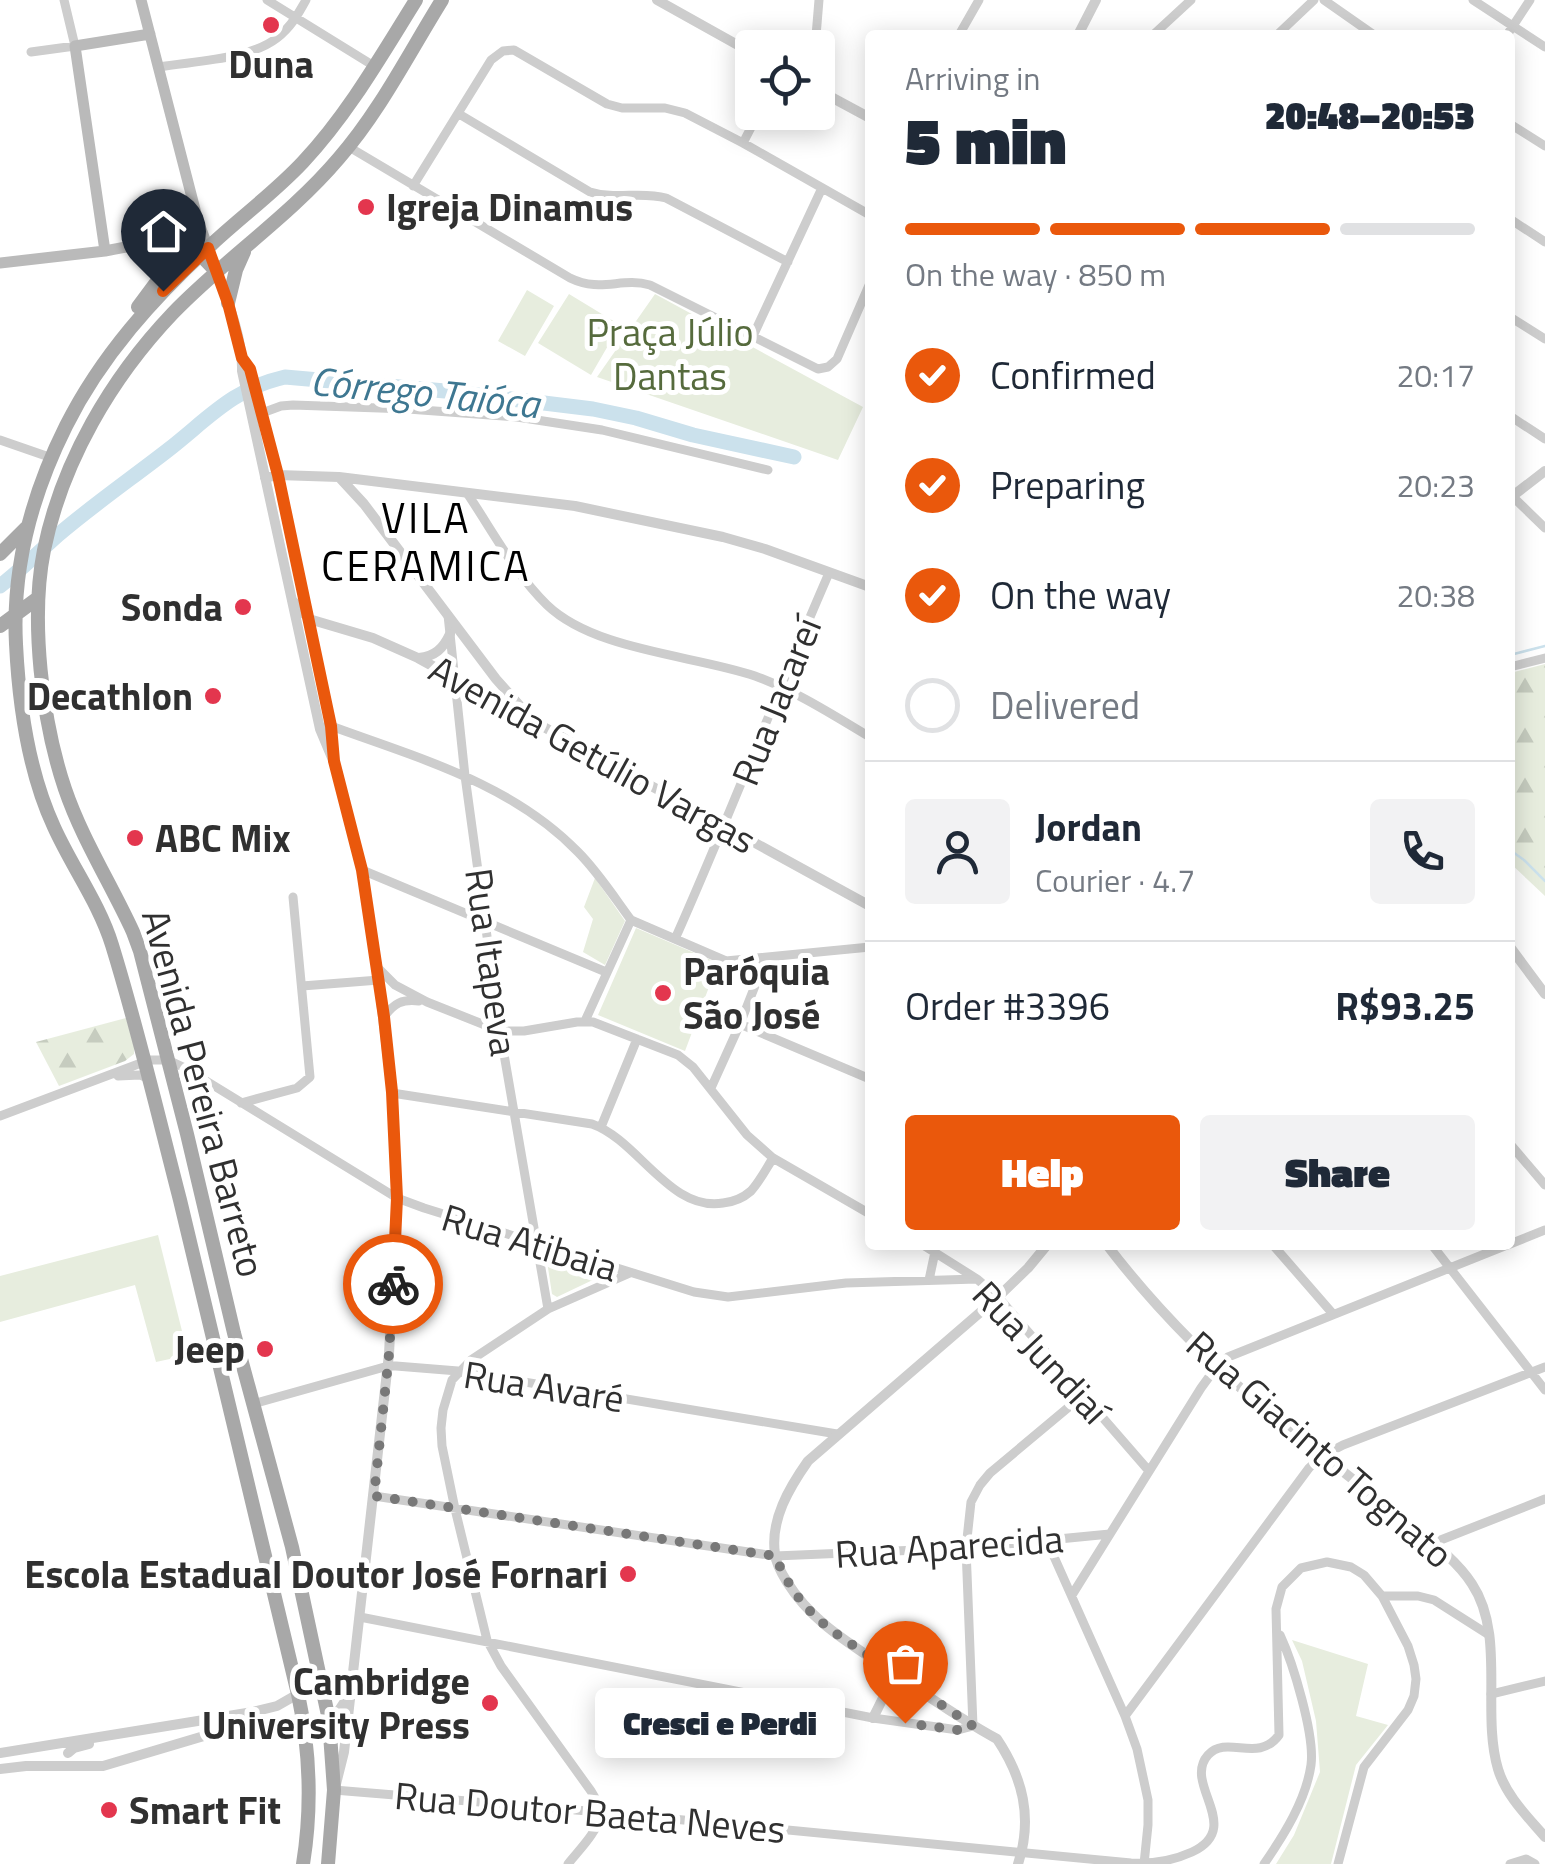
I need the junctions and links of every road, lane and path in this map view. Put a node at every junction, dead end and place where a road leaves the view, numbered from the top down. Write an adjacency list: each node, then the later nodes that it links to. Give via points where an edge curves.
1 (64, 0): 29 (street)
2 (141, 0): 27 (main road)
3 (266, 0): 17 (street)
4 (306, 0): 17 (street)
5 (416, 0): 33 (main road, Avenida Pereira Barreto)
6 (442, 0): 41 (main road, Avenida Pereira Barreto)
7 (657, 0): 16 (street)
8 (819, 0): 18 (street)
9 (979, 0): 19 (street)
10 (1096, 0): 20 (street)
11 (1191, 0): 21 (street)
12 (1314, 0): 22 (street)
13 (1324, 0): 23 (street)
14 (1473, 0): 24 (street)
15 (1530, 0): 25 (street)
16 (671, 4): 28 (street)
17 (296, 18): 32 (street, via 260,48); 33 (street)
18 (816, 30)
19 (962, 30)
20 (1081, 30)
21 (1158, 30)
22 (1282, 30)
23 (1367, 30)
24 (1509, 30)
25 (1511, 30)
26 (1515, 33): 30 (street)
27 (150, 34): 29 (main road); 32 (main road)
28 (735, 43)
29 (75, 46): 31 (street); 50 (main road)
30 (1545, 47)
31 (32, 52)
32 (159, 66): 45 (main road)
33 (374, 66): 51 (main road, Avenida Pereira Barreto, via 300,166)
34 (835, 99): 36 (street)
35 (459, 114): 39 (street, via 491,60 514,50 607,104 679,111); 42 (street); 53 (street, via 590,192 666,198)
36 (865, 115)
37 (1515, 127): 40 (street)
38 (750, 130): 39 (street)
39 (743, 143): 43 (street)
40 (1545, 146)
41 (349, 147): 42 (street); 47 (main road, Avenida Pereira Barreto)
42 (413, 186): 58 (street, via 579,282 643,283)
43 (822, 188): 44 (street); 53 (street)
44 (865, 213)
45 (198, 222): 48 (main road); 51 (main road)
46 (1515, 223): 49 (street)
47 (253, 239): 54 (main road, Avenida Pereira Barreto); 56 (main road)
48 (155, 241): 50 (main road); 51 (main road, via 182,241); 60 (main road, via 167,250 170,264)
49 (1545, 242)
50 (106, 251): 52 (main road)
51 (204, 251): 54 (main road); 60 (main road, Avenida Pereira Barreto)
52 (1, 259)
53 (788, 262): 58 (street)
54 (216, 271): 56 (street); 82 (main road, Avenida Pereira Barreto, via 138,354 74,459 47,537)
55 (865, 295): 58 (street, via 828,367 812,367)
56 (228, 303): 61 (street)
57 (1515, 320): 59 (street)
58 (753, 336)
59 (1545, 339)
60 (118, 344): 66 (main road, Avenida Pereira Barreto, via 76,406)
61 (252, 394): 62 (street); 71 (street)
62 (262, 414): 67 (street, via 293,405 517,417); 69 (street)
63 (1515, 419): 64 (street)
64 (1545, 438)
65 (0, 440): 66 (street)
66 (52, 458): 77 (main road, Avenida Pereira Barreto)
67 (768, 470)
68 (1545, 471): 74 (street)
69 (278, 475): 70 (street); 71 (street); 86 (street)
70 (339, 477): 72 (street); 76 (street)
71 (265, 478): 83 (street)
72 (384, 482): 73 (street); 76 (street)
73 (467, 493): 80 (street, via 574,506 723,537); 94 (street, via 522,573 564,618 618,642)
74 (1515, 494)
75 (1515, 501): 78 (street)
76 (364, 504): 85 (street)
77 (26, 527): 79 (main road); 84 (main road, Avenida Pereira Barreto)
78 (1545, 528)
79 (0, 554)
80 (829, 572): 81 (street); 94 (street, Rua Jacareí)
81 (865, 585)
82 (38, 598): 84 (main road); 120 (main road, Avenida Pereira Barreto, via 42,684 57,762 83,832 134,932)
83 (293, 601): 86 (street); 96 (street)
84 (15, 615): 87 (main road); 89 (main road, Avenida Pereira Barreto)
85 (448, 615): 88 (street, Rua Itapeva); 95 (street)
86 (309, 619): 90 (street, Avenida Getúlio Vargas); 96 (street)
87 (0, 626)
88 (450, 634): 90 (street, via 436,654); 93 (street, Rua Itapeva)
89 (8, 642): 121 (main road, Avenida Pereira Barreto, via 35,774 106,928)
90 (418, 658): 93 (street, Avenida Getúlio Vargas)
91 (1545, 658): 92 (street)
92 (1515, 666)
93 (454, 678): 95 (street, Avenida Getúlio Vargas); 98 (street, Rua Itapeva)
94 (780, 686): 97 (street); 99 (street, Rua Jacareí)
95 (533, 721): 99 (street, Avenida Getúlio Vargas)
96 (325, 727): 98 (street); 100 (street)
97 (865, 734)
98 (465, 776): 103 (street, Rua Itapeva); 104 (street, via 555,830 587,860)
99 (726, 826): 102 (street, Avenida Getúlio Vargas); 105 (street, Rua Jacareí)
100 (362, 870): 103 (street); 109 (street)
101 (293, 897): 112 (street)
102 (865, 903)
103 (486, 920): 110 (street); 118 (street, Rua Itapeva)
104 (630, 920): 105 (street); 110 (street)
105 (675, 940): 108 (street, via 726,961)
106 (865, 947): 108 (street)
107 (1515, 954): 113 (street)
108 (766, 958): 117 (street)
109 (377, 967): 111 (street); 114 (street)
110 (606, 972): 116 (street)
111 (379, 980): 112 (street); 115 (street)
112 (302, 986): 127 (street, via 310,1078 297,1088)
113 (1545, 994)
114 (427, 1002): 115 (street, via 399,1002); 118 (street)
115 (384, 1017): 126 (street)
116 (585, 1021): 118 (street); 119 (street)
117 (740, 1024): 123 (street); 125 (street)
118 (500, 1031): 128 (street, Rua Itapeva)
119 (637, 1039): 125 (street, via 684,1058); 130 (street)
120 (168, 1060): 121 (street); 127 (street, Rua Atibaia); 160 (main road, Avenida Pereira Barreto)
121 (145, 1061): 122 (street); 124 (main road, Avenida Pereira Barreto)
122 (110, 1076): 124 (street); 129 (street)
123 (865, 1077)
124 (150, 1079): 183 (main road, Avenida Pereira Barreto)
125 (711, 1088): 132 (street)
126 (392, 1092): 128 (street); 134 (street)
127 (240, 1103): 134 (street, Rua Atibaia)
128 (515, 1112): 130 (street); 138 (street, Rua Itapeva)
129 (0, 1116)
130 (601, 1127): 132 (street, via 682,1196 705,1204 745,1196)
131 (1515, 1150): 133 (street)
132 (774, 1158): 135 (street)
133 (1545, 1185)
134 (397, 1198): 138 (street, Rua Atibaia); 153 (street)
135 (865, 1211)
136 (1545, 1230): 137 (street)
137 (1515, 1241)
138 (538, 1244): 147 (street, Rua Atibaia); 151 (street, Rua Itapeva)
139 (931, 1250): 145 (street, Rua Jundiaí)
140 (1043, 1250): 150 (street)
141 (1110, 1250): 154 (street, Rua Giacinto Tognato)
142 (1276, 1250): 152 (street)
143 (1436, 1250): 146 (street)
144 (1494, 1250): 146 (street)
145 (934, 1252): 148 (street, Rua Jundiaí); 149 (street)
146 (1451, 1268): 152 (street); 157 (street)
147 (630, 1273): 149 (street, Rua Atibaia, via 728,1297); 151 (street)
148 (977, 1279): 149 (street, Rua Atibaia); 150 (street, Rua Jundiaí)
149 (929, 1280)
150 (998, 1297): 159 (street, Rua Jundiaí); 161 (street)
151 (548, 1309): 156 (street)
152 (1333, 1314): 154 (street)
153 (388, 1366): 156 (street, Rua Avaré); 160 (street, Rua Avaré); 164 (street)
154 (1217, 1366): 162 (street, Rua Giacinto Tognato); 163 (street)
155 (1545, 1367): 157 (street)
156 (458, 1371): 161 (street, Rua Avaré); 166 (street, via 441,1428)
157 (1532, 1372): 158 (street); 162 (street)
158 (1545, 1390)
159 (1082, 1396): 163 (street, Rua Jundiaí); 170 (street, via 980,1485 971,1502)
160 (253, 1404): 187 (main road, Avenida Pereira Barreto)
161 (837, 1434): 171 (street, via 791,1485 779,1512)
162 (1322, 1456): 169 (street, Rua Giacinto Tognato); 185 (street)
163 (1149, 1471): 167 (street)
164 (374, 1496): 166 (street, Rua Aparecida); 176 (street)
165 (1545, 1499): 169 (street)
166 (454, 1510): 171 (street, Rua Aparecida); 179 (street)
167 (1110, 1534): 168 (street, Rua Aparecida); 172 (street)
168 (1047, 1541): 170 (street, Rua Aparecida); 172 (street)
169 (1433, 1544): 174 (street, Rua Giacinto Tognato, via 1462,1570)
170 (966, 1548): 171 (street, Rua Aparecida); 189 (street)
171 (775, 1556): 180 (street, via 818,1621)
172 (1072, 1595): 185 (street)
173 (1382, 1596): 175 (street, via 1418,1596); 177 (street, via 1350,1567 1312,1564 1282,1588); 206 (street, via 1414,1664 1414,1696 1364,1767)
174 (1481, 1601): 175 (street, via 1472,1612); 178 (street, Rua Giacinto Tognato)
175 (1455, 1613): 178 (street)
176 (360, 1617): 179 (street); 182 (street)
177 (1277, 1628): 204 (street, via 1279,1735 1260,1749 1211,1752 1202,1771 1214,1824 1209,1841); 205 (street, via 1312,1755 1298,1804)
178 (1488, 1635): 184 (street, Rua Giacinto Tognato)
179 (487, 1640): 186 (street); 197 (street)
180 (886, 1668): 186 (street, via 884,1696); 189 (street)
181 (1545, 1680): 184 (street)
182 (352, 1690): 187 (street); 196 (street)
183 (298, 1694): 188 (street, via 265,1710); 190 (main road, Avenida Pereira Barreto)
184 (1491, 1694): 198 (street, Rua Giacinto Tognato, via 1500,1774)
185 (1125, 1716): 204 (street, via 1148,1800)
186 (873, 1718): 189 (street, via 958,1730)
187 (330, 1720): 190 (street); 196 (main road, Avenida Pereira Barreto)
188 (167, 1724): 191 (street); 193 (street, via 168,1738)
189 (973, 1726): 199 (street, via 1011,1760 1026,1822)
190 (304, 1727): 193 (street, via 214,1733); 200 (main road, Avenida Pereira Barreto, via 309,1810)
191 (67, 1747): 192 (street); 194 (street)
192 (0, 1753)
193 (130, 1759): 194 (street)
194 (71, 1767): 195 (street)
195 (0, 1770)
196 (334, 1790): 197 (street, Rua Doutor Baeta Neves); 201 (main road, Avenida Pereira Barreto)
197 (600, 1812): 199 (street, Rua Doutor Baeta Neves); 202 (street)
198 (1545, 1837)
199 (1022, 1851): 203 (street); 204 (street, Rua Doutor Baeta Neves)
200 (303, 1864)
201 (328, 1864)
202 (568, 1864)
203 (1018, 1864)
204 (1144, 1864)
205 (1264, 1864)
206 (1338, 1864)
207 (1510, 1864): 208 (street, via 1526,1858)
208 (1535, 1864)

